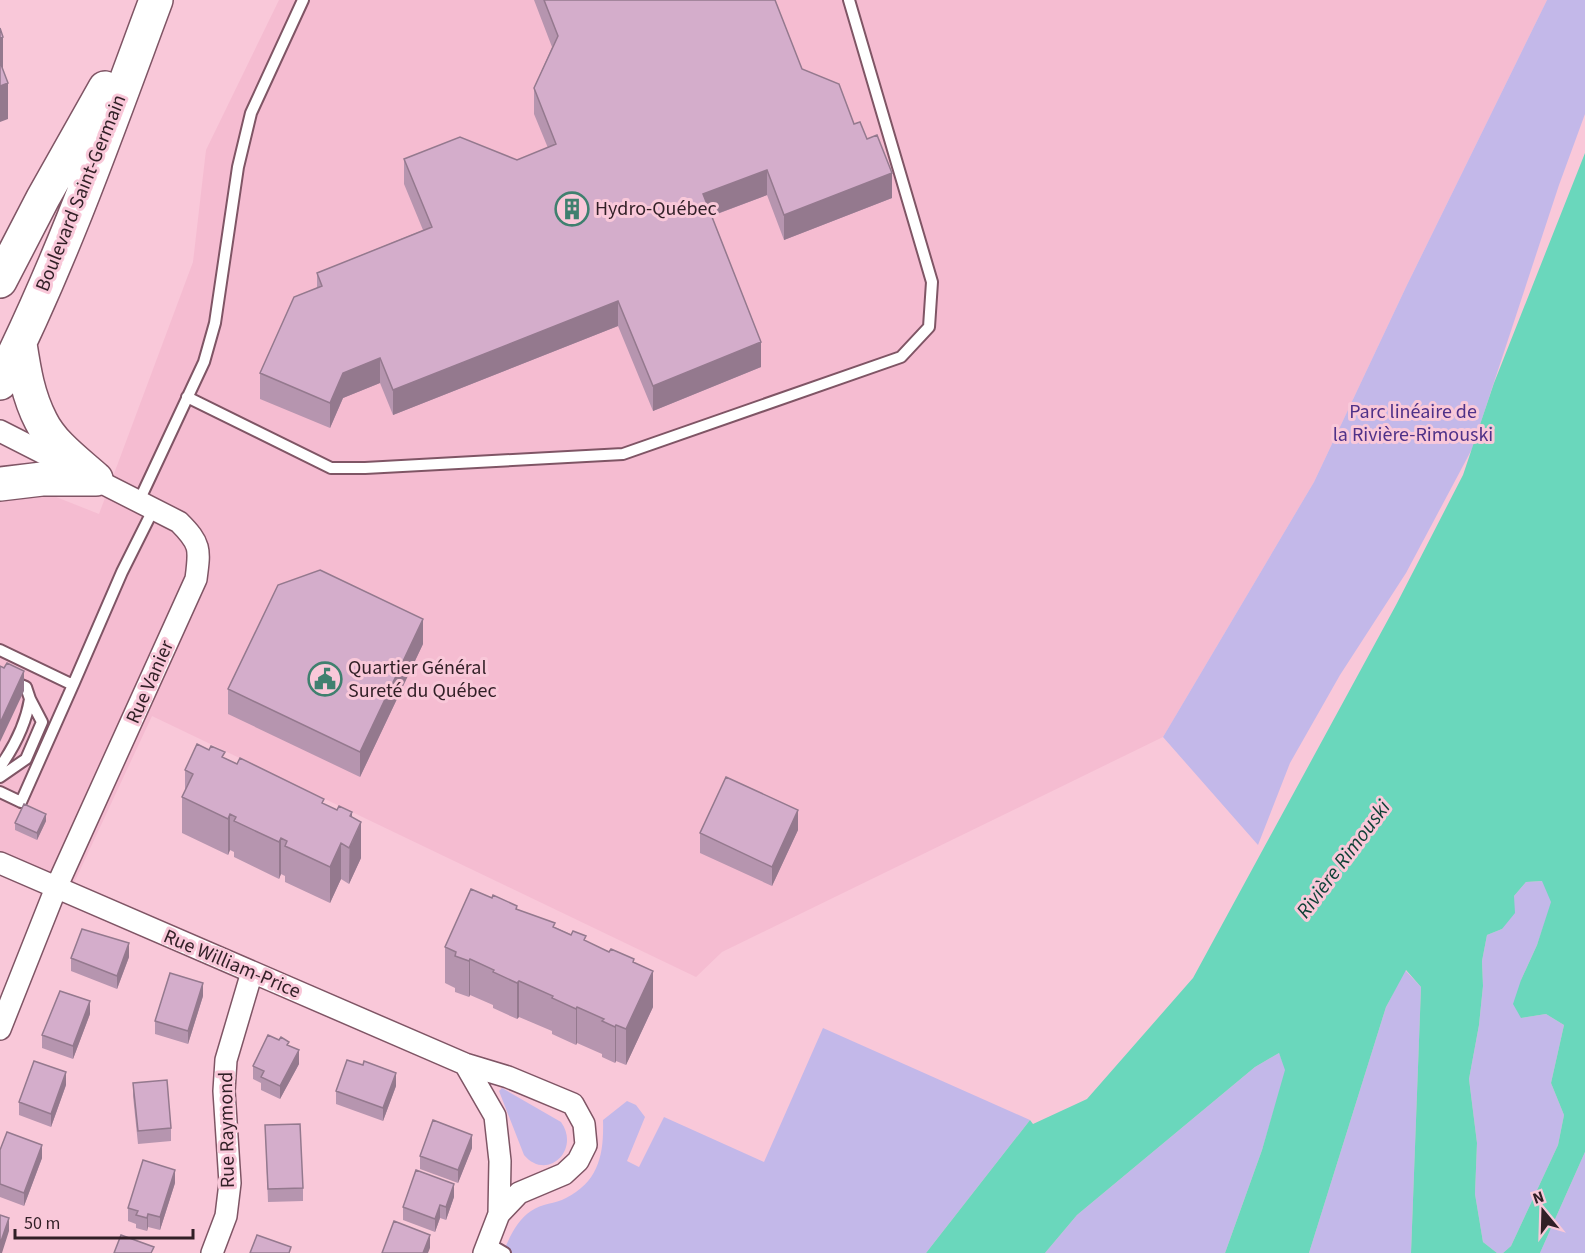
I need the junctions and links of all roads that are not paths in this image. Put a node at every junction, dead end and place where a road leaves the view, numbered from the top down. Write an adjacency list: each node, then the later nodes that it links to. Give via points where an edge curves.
1 (156, 0): 4 (main road, Boulevard Saint-Germain); 5 (main road, Boulevard Saint-Germain, via 74,217)
2 (303, 0): 7 (lane, via 251,113 238,167 215,323 204,362)
3 (849, 0): 7 (lane, via 932,282 929,327 900,357 623,454 331,468)
4 (0, 281)
5 (20, 344): 6 (main road, Boulevard Saint-Germain); 9 (main road, via 27,387 41,423)
6 (0, 383)
7 (187, 397): 11 (lane)
8 (0, 431): 9 (street, Rue Vanier)
9 (96, 479): 10 (main road); 11 (street, Rue Vanier)
10 (0, 484)
11 (146, 505): 14 (lane); 20 (street, Rue Vanier, via 179,522 193,535 200,552 196,579)
12 (0, 650): 14 (lane)
13 (0, 676): 15 (lane, via 26,687)
14 (73, 685): 18 (lane, via 21,802)
15 (30, 699): 16 (lane, via 28,713); 17 (lane, via 42,722 26,759)
16 (0, 767)
17 (0, 777)
18 (0, 792)
19 (0, 863): 20 (street, Rue William-Price)
20 (56, 888): 21 (street, Rue William-Price); 22 (street, Rue Vanier)
21 (252, 972): 23 (street, Rue William-Price); 26 (street, Rue Raymond, via 226,1060 230,1183 226,1216)
22 (0, 1029)
23 (465, 1064): 24 (street, Rue William-Price, via 495,1116 500,1161); 24 (street, Rue William-Price, via 573,1104 584,1124 586,1145 578,1161 564,1174 519,1193)
24 (499, 1214): 25 (street, Rue William-Price)
25 (492, 1250)
26 (212, 1253)

